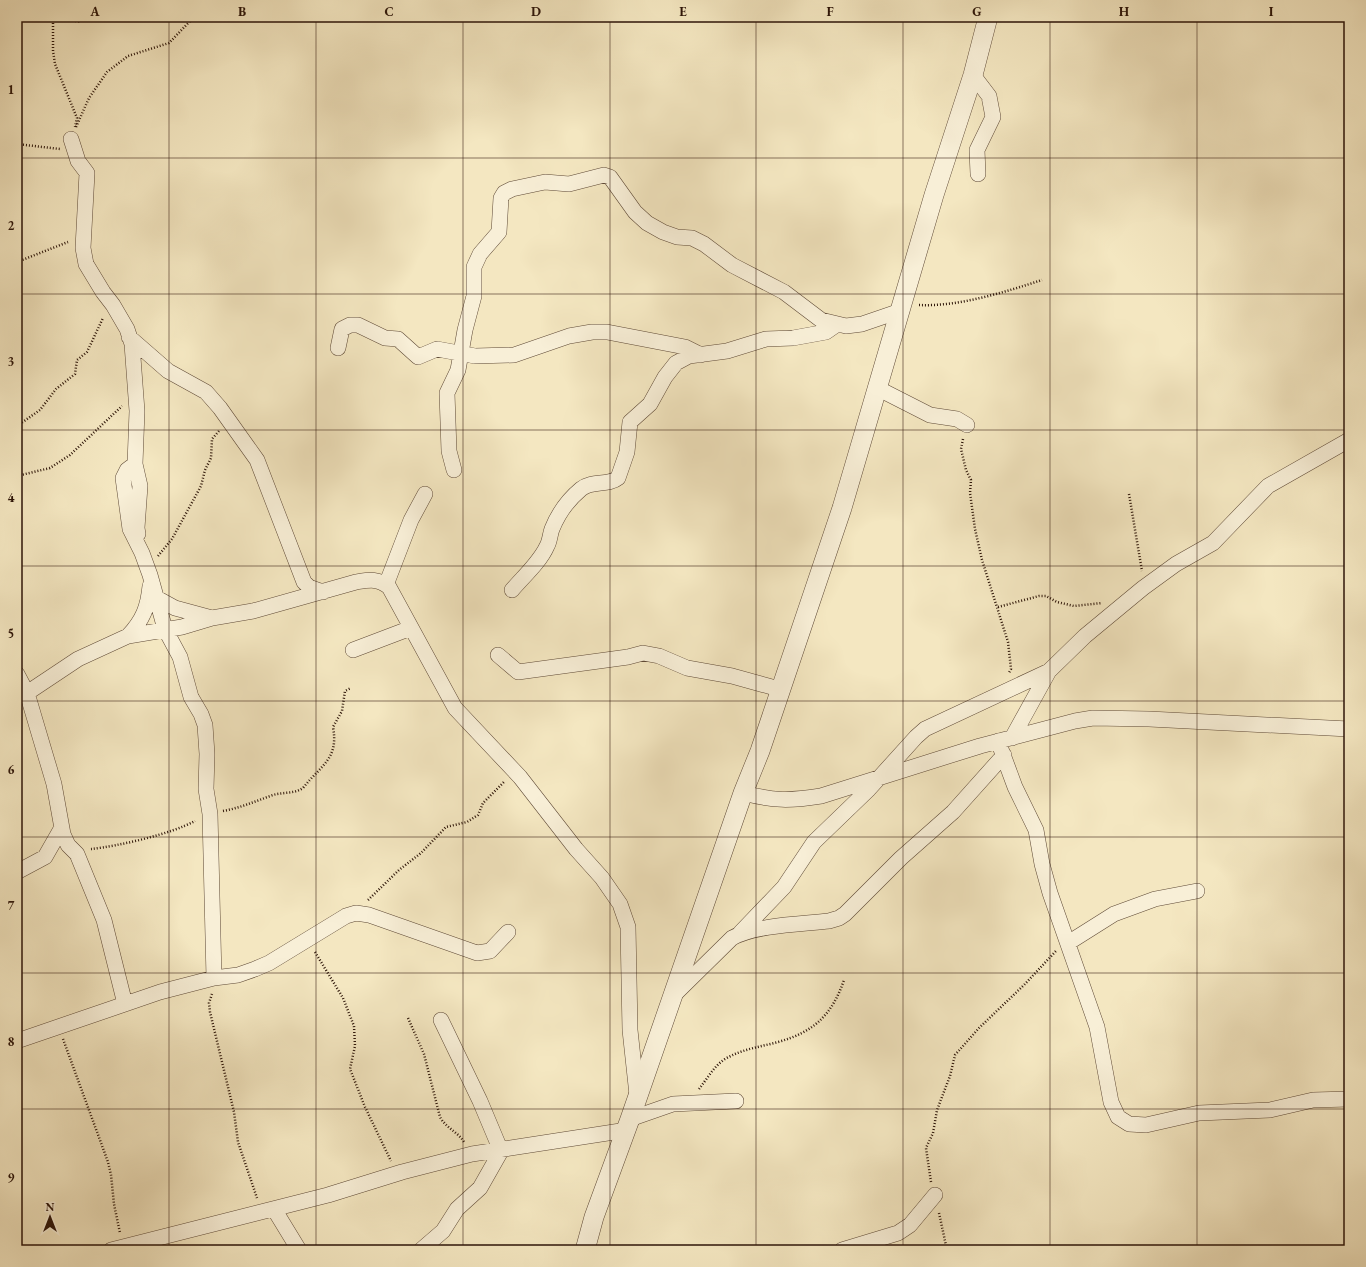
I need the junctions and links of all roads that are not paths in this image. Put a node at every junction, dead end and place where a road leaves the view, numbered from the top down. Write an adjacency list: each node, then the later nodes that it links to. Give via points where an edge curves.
1 (988, 17): 2 (street)
2 (973, 75): 4 (street, via 989,96 993,117 977,150); 5 (street)
3 (73, 145): 7 (street, via 78,161 87,172 83,248 86,264)
4 (978, 174)
5 (901, 307): 6 (street, via 862,324); 11 (street)
6 (836, 325): 9 (street, via 821,320 770,284 732,265 704,244 692,238 677,237 663,232 647,223 635,212 610,177 604,176 569,184 545,182 504,193 500,206 499,232 480,254 474,267 474,296); 10 (street, via 826,332 793,338 766,339 727,351)
7 (129, 337): 16 (street, via 137,411 135,464 140,486 137,528); 19 (street, via 168,372 206,392 230,422 257,460 304,582 309,587)
8 (338, 348): 9 (street, via 342,329 358,325 386,338 398,339 418,357 436,349)
9 (460, 354): 10 (street, via 514,355 569,336 607,332 685,347); 14 (street, via 456,377 447,392 449,451)
10 (701, 355): 18 (street, via 689,356 676,363 668,372 650,404 630,422 627,452 618,478 586,486 571,499 559,515 548,546)
11 (877, 388): 12 (street, via 930,415 957,419); 29 (street, via 842,508)
12 (967, 425)
13 (1349, 440): 27 (street, via 1268,486 1213,543 1176,564 1143,588 1085,636)
14 (454, 470)
15 (425, 494): 17 (street, via 411,520)
16 (150, 575): 20 (street); 24 (street, via 145,614)
17 (386, 585): 19 (street, via 382,581 372,580); 22 (street)
18 (512, 590)
19 (323, 592): 21 (street, via 253,611)
20 (155, 597): 21 (street, via 175,608); 23 (street)
21 (212, 618): 23 (street, via 182,628)
22 (411, 628): 25 (street); 49 (street, via 455,708 508,763 576,850 602,878 620,904 628,927 630,1030)
23 (165, 629): 24 (street); 44 (street, via 180,657 191,697 205,725)
24 (128, 636): 30 (street, via 78,659)
25 (353, 650)
26 (498, 655): 29 (street, via 518,672 643,653 659,656 687,668 732,676)
27 (1049, 671): 32 (street); 34 (street, via 925,729)
28 (17, 674): 30 (street)
29 (779, 689): 35 (street, via 760,751)
30 (27, 693): 36 (street, via 54,784)
31 (1349, 729): 32 (street, via 1093,718)
32 (1005, 740): 33 (street); 34 (street)
33 (1004, 755): 42 (street, via 953,812 901,858 856,905 839,918 758,929); 43 (street, via 1015,787 1036,830 1045,876)
34 (878, 778): 35 (street, via 821,796 795,800 770,800); 42 (street, via 814,842 784,887)
35 (743, 793): 45 (street)
36 (61, 829): 37 (street, via 68,845); 38 (street)
37 (74, 850): 38 (street); 46 (street, via 104,920)
38 (45, 857): 39 (street)
39 (17, 872)
40 (1197, 891): 43 (street, via 1155,899 1114,914)
41 (508, 932): 44 (street, via 490,951 477,953 409,928 356,913 346,916 255,969 238,975)
42 (740, 934): 45 (street, via 732,938)
43 (1067, 942): 50 (street, via 1098,1027 1111,1102 1116,1114 1129,1124 1146,1125 1199,1113 1270,1110 1313,1100)
44 (215, 978): 46 (street)
45 (674, 995): 49 (street)
46 (125, 1004): 48 (street)
47 (441, 1020): 53 (street, via 480,1101)
48 (17, 1042)
49 (638, 1098): 52 (street)
50 (1349, 1099)
51 (736, 1101): 52 (street, via 674,1104)
52 (629, 1124): 53 (street); 59 (street, via 594,1217)
53 (500, 1151): 55 (street, via 472,1154); 58 (street, via 480,1188 457,1209 443,1231)
54 (935, 1195): 60 (street, via 910,1225 898,1233)
55 (270, 1210): 56 (street); 57 (street)
56 (117, 1249)
57 (299, 1250)
58 (421, 1250)
59 (585, 1250)
60 (842, 1250)

